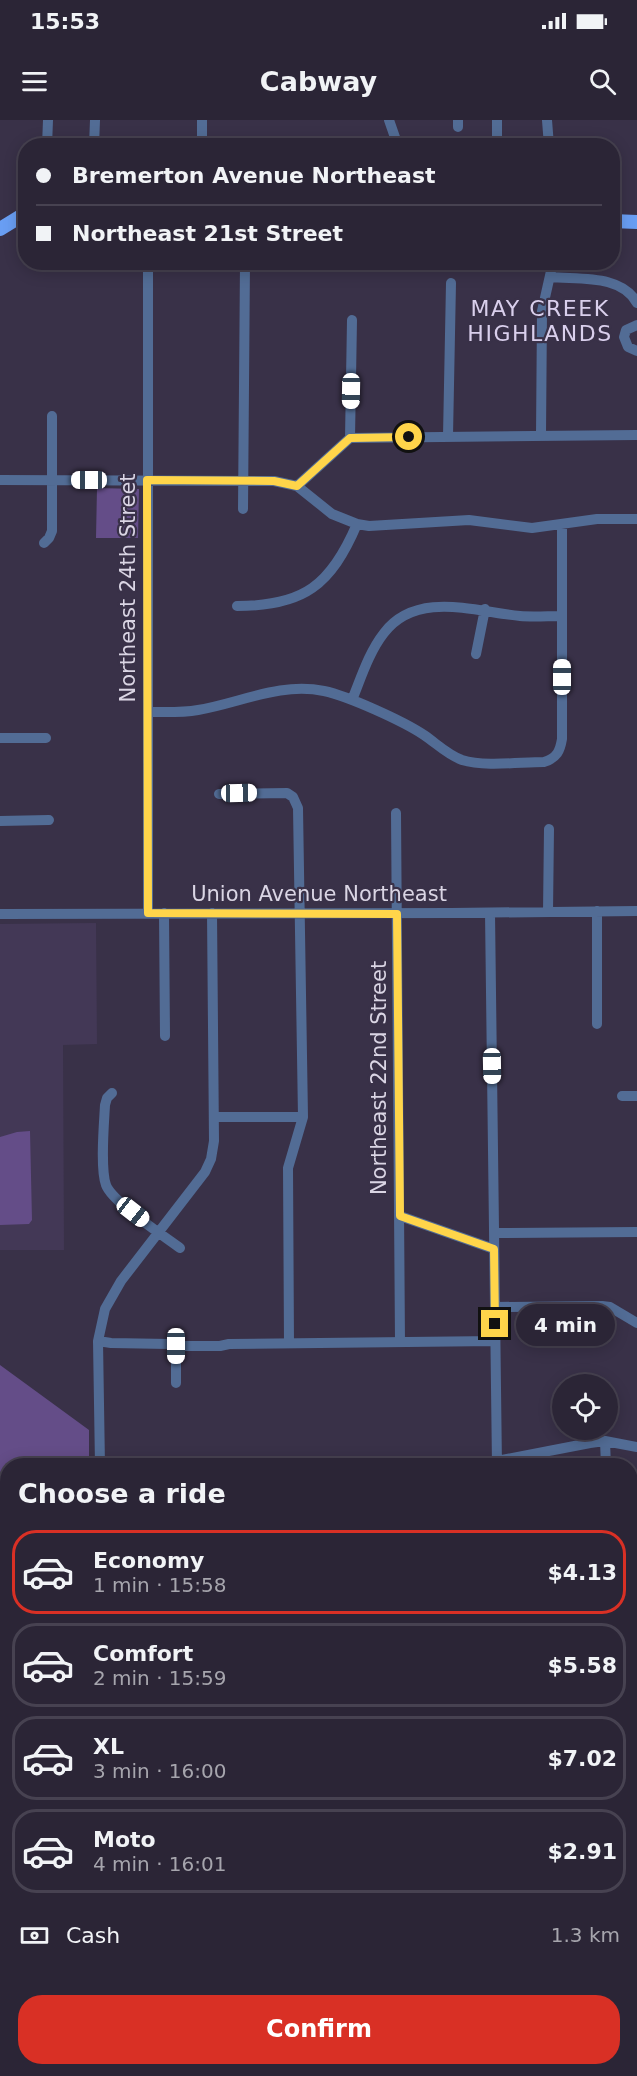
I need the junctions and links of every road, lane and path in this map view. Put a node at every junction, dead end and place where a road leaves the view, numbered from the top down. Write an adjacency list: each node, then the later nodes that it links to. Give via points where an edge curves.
1 (48, 120): 7 (street)
2 (95, 120): 8 (street)
3 (202, 120): 9 (street)
4 (389, 120): 10 (street)
5 (497, 120): 11 (street)
6 (547, 120): 12 (street)
7 (47, 138)
8 (94, 138)
9 (202, 138)
10 (395, 138)
11 (497, 138)
12 (548, 138)
13 (18, 218): 16 (main road)
14 (620, 221): 15 (main road)
15 (637, 222)
16 (0, 228)
17 (148, 270): 33 (street, Northeast 24th Street)
18 (245, 270): 34 (street)
19 (551, 270): 20 (street)
20 (550, 277): 22 (street, via 621,285); 27 (street, via 542,310)
21 (452, 283): 29 (street)
22 (637, 303)
23 (352, 320): 30 (street)
24 (637, 325): 25 (street, via 627,330 624,337 628,347)
25 (637, 351)
26 (52, 416): 32 (street)
27 (541, 435): 28 (street); 29 (street)
28 (637, 435)
29 (448, 436): 30 (street)
30 (350, 438): 35 (street)
31 (0, 480): 32 (street)
32 (52, 480): 33 (street); 40 (street, via 52,531)
33 (147, 480): 34 (street); 46 (street, Northeast 24th Street)
34 (243, 480): 35 (street); 36 (street)
35 (297, 486): 38 (street, via 332,514)
36 (243, 509)
37 (637, 519): 39 (street, via 609,518)
38 (357, 524): 39 (street, via 381,527 469,520 532,528); 41 (street, via 333,569 311,589 273,605)
39 (562, 525): 43 (street)
40 (44, 543)
41 (237, 606)
42 (485, 609): 43 (street, via 519,616); 44 (street); 45 (street, via 432,607 400,618 378,643)
43 (561, 616): 45 (street, via 562,739 556,757 544,762 463,760 411,728)
44 (476, 654)
45 (352, 700): 46 (street, via 294,688 199,710)
46 (148, 712): 57 (street, Northeast 24th Street)
47 (0, 738): 48 (street)
48 (46, 738)
49 (219, 794): 62 (street, via 279,792 293,797 298,808)
50 (396, 813): 63 (street, Northeast 22nd Street)
51 (49, 820): 52 (street)
52 (0, 821)
53 (549, 829): 56 (street)
54 (597, 911): 55 (street, Union Avenue Northeast); 56 (street, Union Avenue Northeast); 64 (street)
55 (637, 911)
56 (548, 912): 59 (street, Union Avenue Northeast)
57 (148, 913): 58 (street, Union Avenue Northeast); 60 (street, Union Avenue Northeast)
58 (164, 913): 61 (street, Union Avenue Northeast); 65 (street)
59 (490, 913): 63 (street, Union Avenue Northeast); 74 (street)
60 (0, 914)
61 (212, 914): 62 (street, Union Avenue Northeast); 69 (street)
62 (299, 914): 63 (street, Union Avenue Northeast); 70 (street)
63 (397, 914): 71 (street, Northeast 22nd Street)
64 (597, 1024)
65 (165, 1036)
66 (112, 1093): 72 (street, via 105,1105 107,1188)
67 (622, 1096): 68 (street)
68 (637, 1096)
69 (215, 1117): 70 (street); 72 (street, via 211,1159 205,1172)
70 (303, 1117): 82 (street, via 288,1168)
71 (400, 1216): 76 (street); 81 (street, Northeast 22nd Street)
72 (159, 1232): 75 (street); 79 (street, via 111,1298)
73 (637, 1232): 74 (street)
74 (494, 1233): 76 (street)
75 (180, 1248)
76 (494, 1249): 77 (street)
77 (495, 1307): 78 (street, via 602,1305); 80 (street)
78 (637, 1323)
79 (98, 1341): 83 (street); 87 (street)
80 (495, 1341): 81 (street); 88 (street)
81 (400, 1342): 82 (street)
82 (289, 1343): 83 (street)
83 (176, 1346): 84 (street)
84 (176, 1383)
85 (605, 1442): 86 (street); 89 (street); 90 (street)
86 (637, 1447)
87 (100, 1458)
88 (497, 1458)
89 (523, 1458)
90 (606, 1458)

